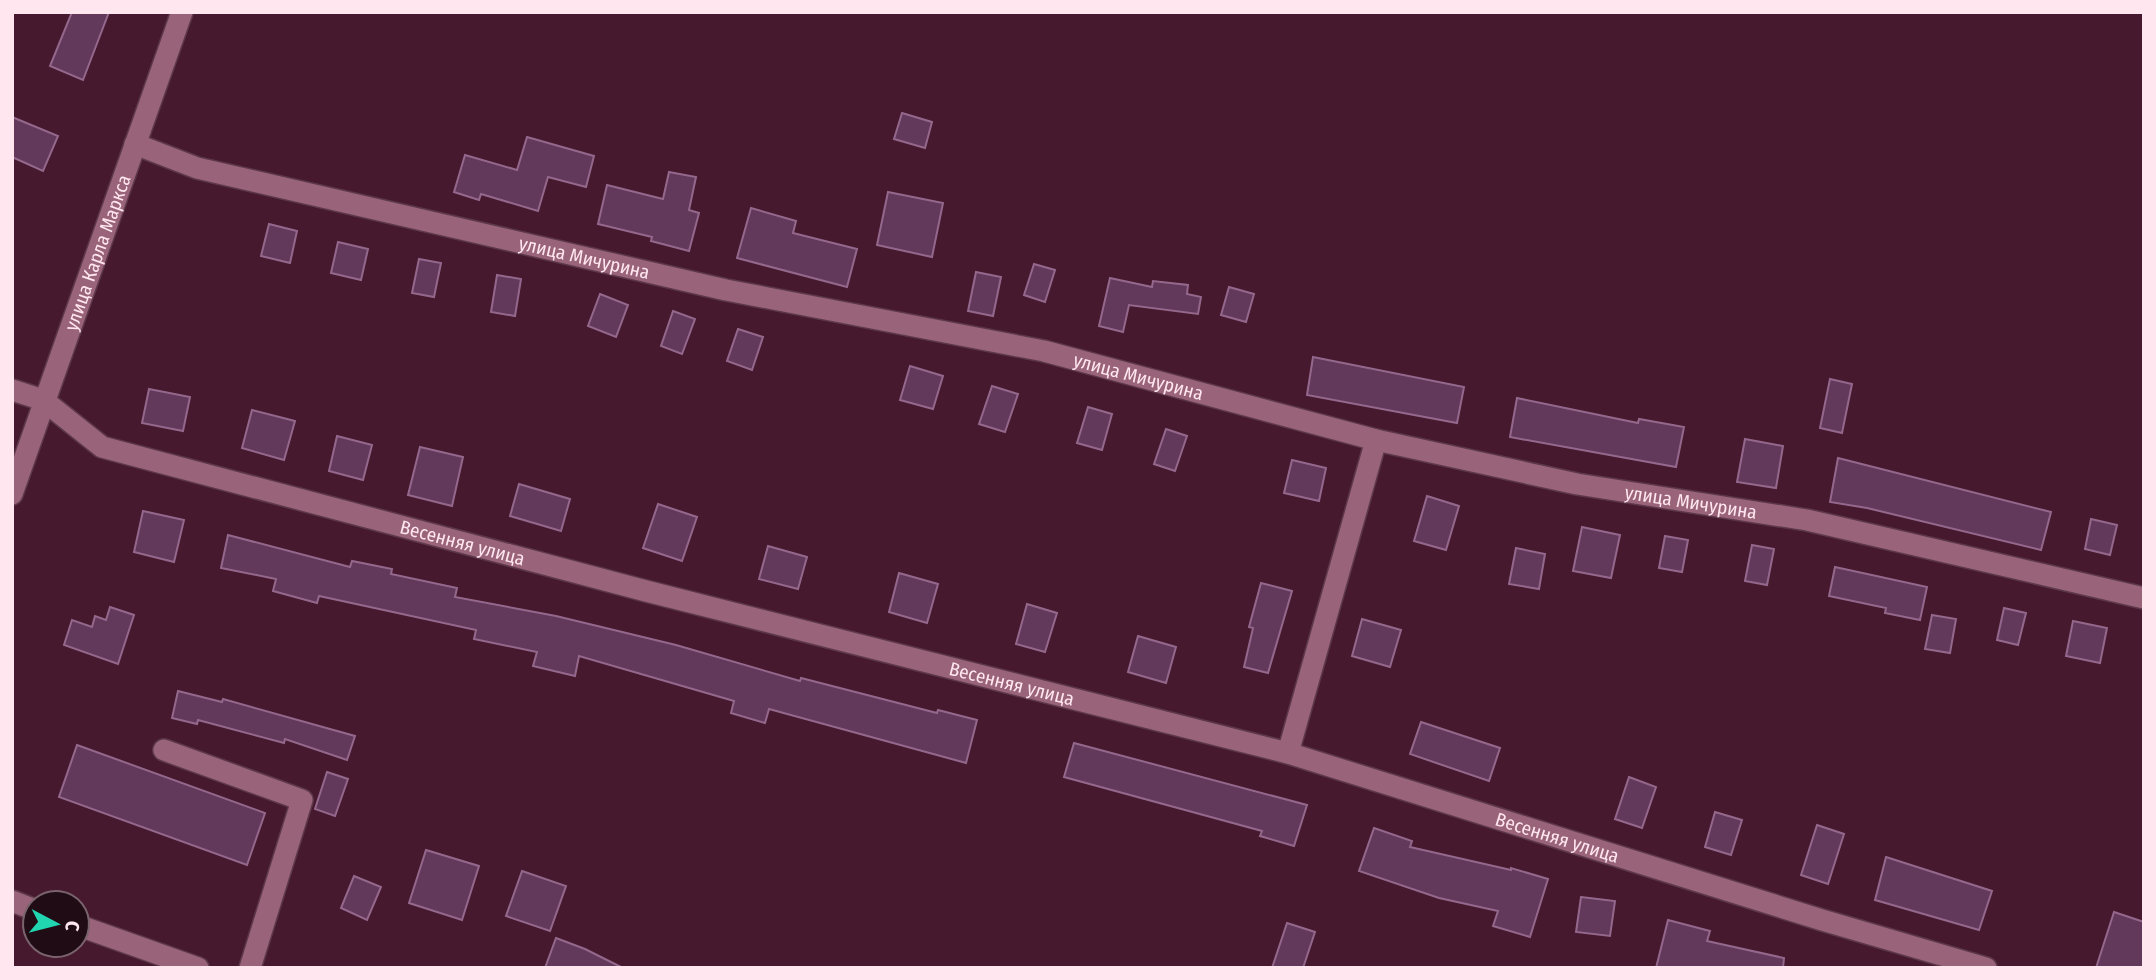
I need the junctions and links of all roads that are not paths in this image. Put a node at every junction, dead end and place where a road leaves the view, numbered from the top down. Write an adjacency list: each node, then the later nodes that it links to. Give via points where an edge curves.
1 (182, 12): 2 (street, улица Карла Маркса)
2 (135, 144): 4 (street, улица Карла Маркса); 5 (street, улица Мичурина, via 197,168 726,290 1044,351)
3 (12, 390): 4 (street)
4 (43, 400): 6 (street, улица Карла Маркса); 9 (street, Весенняя улица, via 102,447 646,591)
5 (1377, 440): 7 (street, улица Мичурина, via 1577,484 1807,520); 9 (street)
6 (12, 494)
7 (2144, 598)
8 (163, 751): 12 (street, via 302,800)
9 (1288, 753): 13 (street, Весенняя улица)
10 (91, 930): 11 (street)
11 (198, 968)
12 (250, 968)
13 (1986, 968)

